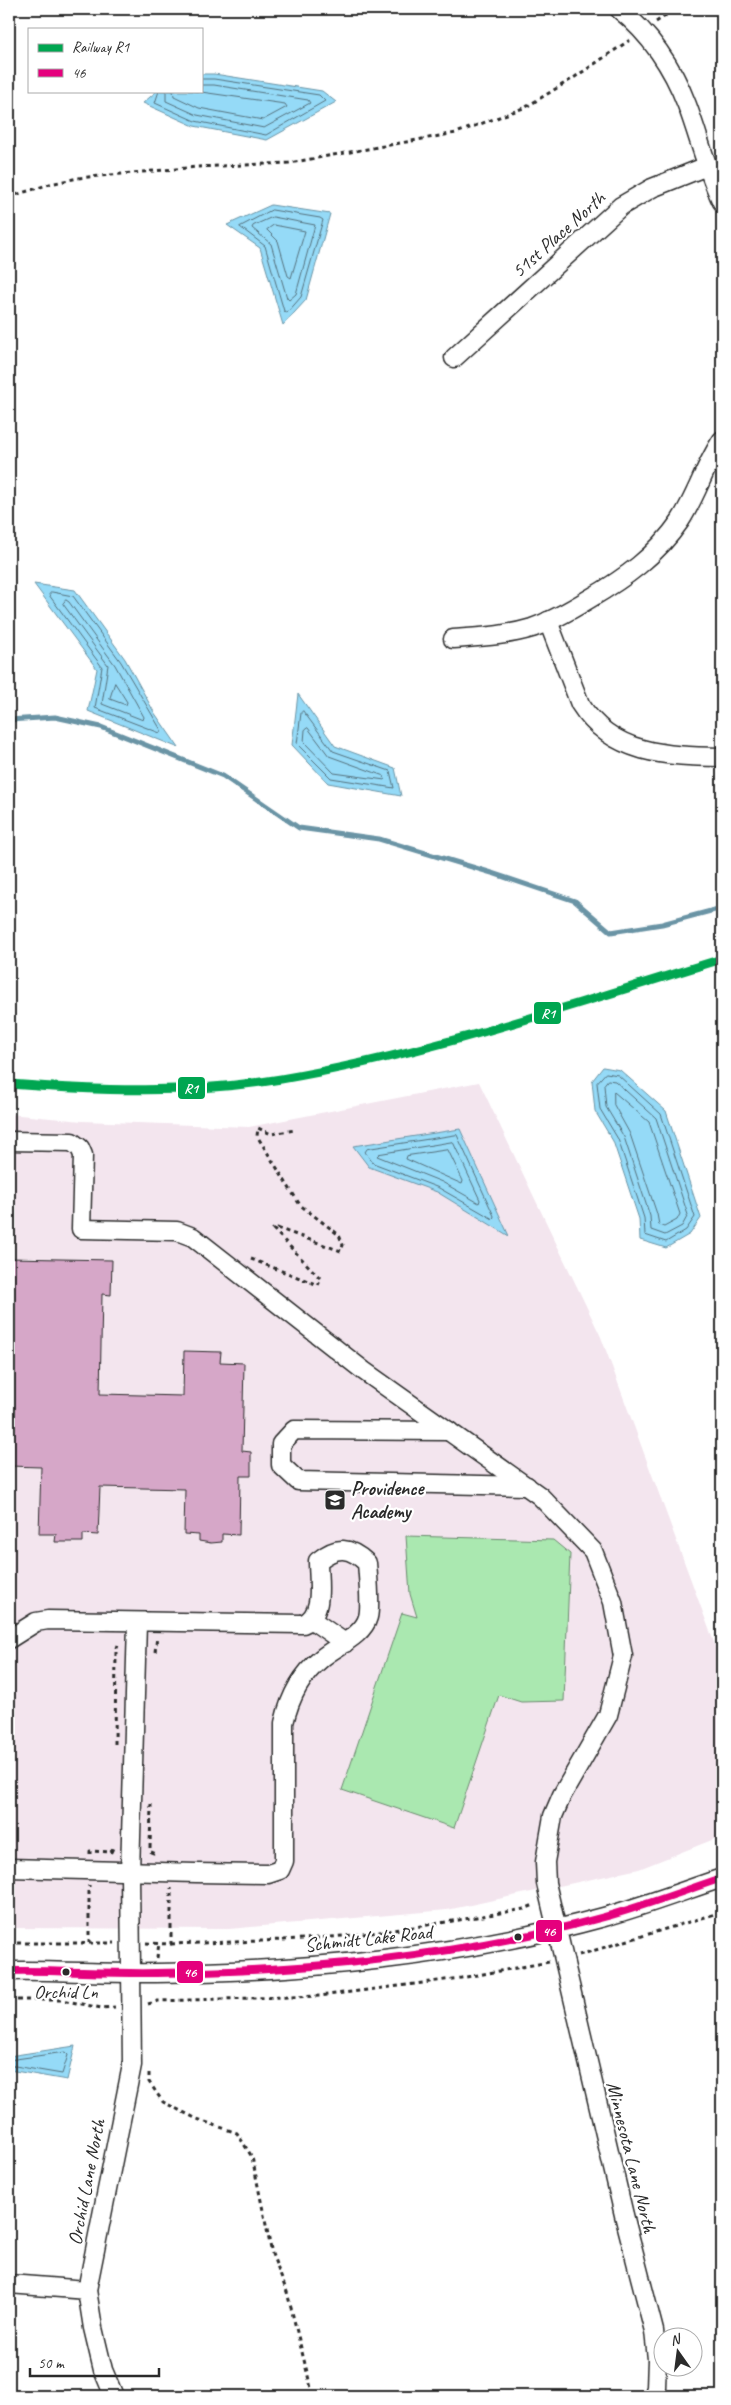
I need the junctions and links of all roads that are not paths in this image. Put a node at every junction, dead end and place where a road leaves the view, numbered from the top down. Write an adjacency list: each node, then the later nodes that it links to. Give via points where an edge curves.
1 (619, 9): 2 (street, via 661,55 680,89)
2 (706, 166): 3 (street); 4 (street, 51st Place North, via 652,188 621,206)
3 (722, 202)
4 (454, 358)
5 (722, 440): 6 (street, via 681,518 658,549 630,574)
6 (548, 621): 7 (street, via 492,637); 8 (street, via 580,704 604,733 638,749)
7 (453, 639)
8 (722, 758)
9 (9, 1141): 10 (street, Minnesota Lane North, via 72,1142 80,1148 83,1156 82,1229 177,1231 193,1237 364,1371)
10 (449, 1431): 11 (street, Minnesota Lane North); 11 (street, via 294,1430 281,1444 280,1465 298,1481)
11 (527, 1486): 19 (street, Minnesota Lane North, via 593,1551 613,1602 623,1656 608,1715 562,1794 553,1816 545,1862)
12 (312, 1620): 13 (street, via 303,1624); 15 (street); 15 (street, via 317,1612 318,1561 325,1554 337,1550 350,1550 359,1555 368,1563 368,1618)
13 (137, 1623): 14 (street, via 48,1620 36,1622); 17 (street, Orchid Lane North)
14 (9, 1639)
15 (345, 1643): 17 (street, via 307,1672 288,1705 284,1723 284,1861 280,1870 268,1874)
16 (9, 1868): 17 (street)
17 (130, 1873): 21 (street, Orchid Lane North)
18 (722, 1878): 19 (street, Schmidt Lake Road)
19 (555, 1929): 21 (street, Schmidt Lake Road, via 406,1957 303,1967 155,1974); 25 (street, Minnesota Lane North, via 654,2330 656,2369)
20 (9, 1971): 21 (street, Schmidt Lake Road)
21 (131, 1972): 23 (street, Orchid Lane North, via 132,2065)
22 (9, 2284): 23 (street)
23 (87, 2290): 24 (street, Orchid Lane North, via 103,2370)
24 (114, 2396)
25 (653, 2396)

